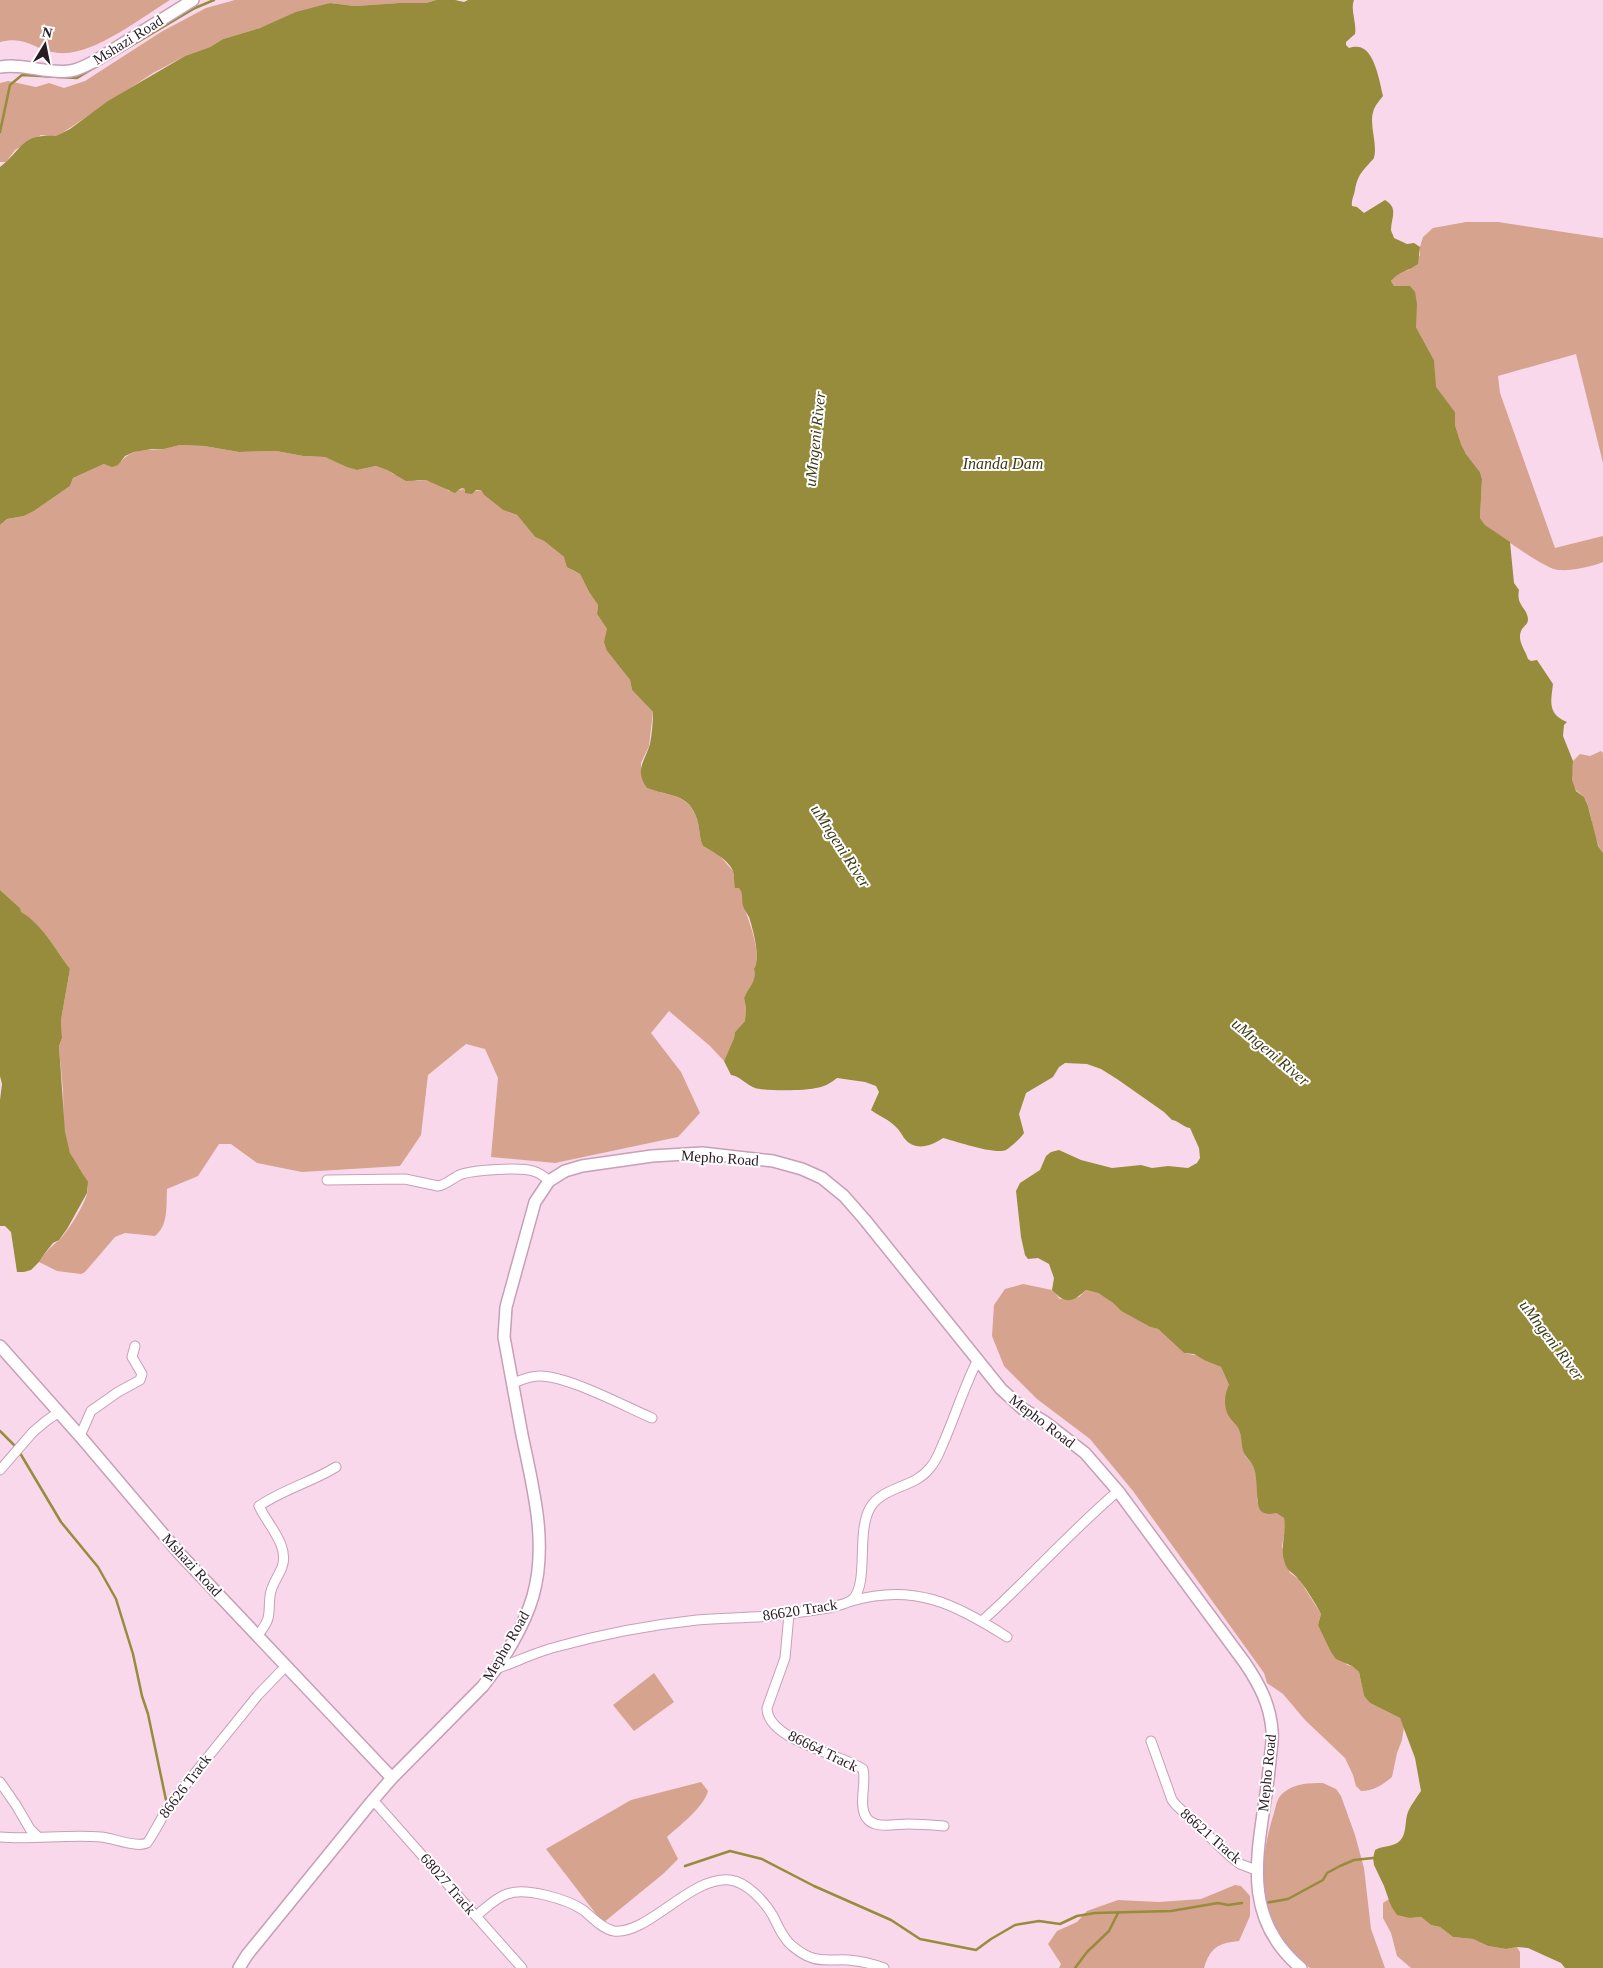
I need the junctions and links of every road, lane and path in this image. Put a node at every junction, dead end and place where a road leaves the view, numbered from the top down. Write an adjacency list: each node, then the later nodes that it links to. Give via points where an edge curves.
1 (193, 0): 2 (street, Mshazi Road, via 83,67 70,71 13,65)
2 (0, 67)
3 (327, 1180): 4 (street, via 405,1179 443,1186 464,1174 520,1169 543,1174)
4 (549, 1181): 7 (street, Mepho Road, via 582,1166 681,1154 773,1161 802,1168 822,1178 844,1196); 8 (street, Mepho Road, via 530,1215 506,1306 504,1338)
5 (0, 1346): 9 (street, Mshazi Road)
6 (135, 1346): 11 (street, via 132,1357 142,1377 91,1411)
7 (978, 1359): 14 (street, Mepho Road, via 1001,1389 1023,1409 1085,1453); 15 (street, 86620 Track, via 953,1422 928,1471 877,1498 870,1508 864,1524 861,1580)
8 (512, 1383): 10 (street, via 531,1377 552,1377); 21 (street, Mepho Road, via 533,1484 540,1542 539,1565 532,1597)
9 (59, 1412): 11 (street, Mshazi Road); 13 (street, via 33,1432)
10 (652, 1418)
11 (80, 1436): 18 (street, Mshazi Road, via 180,1554)
12 (336, 1466): 18 (street, via 259,1506 279,1541 284,1559 270,1595 269,1618)
13 (0, 1470)
14 (1118, 1491): 17 (street); 29 (street, Mepho Road, via 1245,1663 1268,1706 1272,1730)
15 (852, 1601): 16 (street, 86620 Track); 17 (street, via 873,1594 929,1597)
16 (789, 1614): 21 (street, 86620 Track, via 654,1626 555,1647); 26 (street, 86664 Track, via 785,1658 767,1708 771,1721 788,1736 863,1769 863,1807 871,1822 889,1826)
17 (982, 1621): 19 (street)
18 (258, 1635): 20 (street, Mshazi Road)
19 (1007, 1637)
20 (286, 1666): 23 (street, Mshazi Road); 28 (street, 86626 Track, via 258,1695 170,1804 148,1843 102,1837)
21 (496, 1669): 23 (street, Mepho Road)
22 (1151, 1741): 29 (street, 86621 Track, via 1176,1805 1231,1857)
23 (392, 1778): 25 (street, Mepho Road)
24 (0, 1782): 28 (street)
25 (373, 1800): 30 (street, 68027 Track); 31 (street, Mepho Road, via 247,1955)
26 (944, 1826)
27 (0, 1836): 28 (street, 86626 Track)
28 (38, 1837)
29 (1256, 1870): 34 (street, Mepho Road, via 1260,1905 1267,1926 1278,1946)
30 (476, 1916): 32 (street, 68027 Track); 33 (street, via 508,1893 535,1893 581,1909 614,1931 633,1928 686,1894 708,1884 731,1880 762,1902 790,1944 811,1958 849,1960)
31 (240, 1968)
32 (522, 1968)
33 (884, 1968)
34 (1301, 1968)

